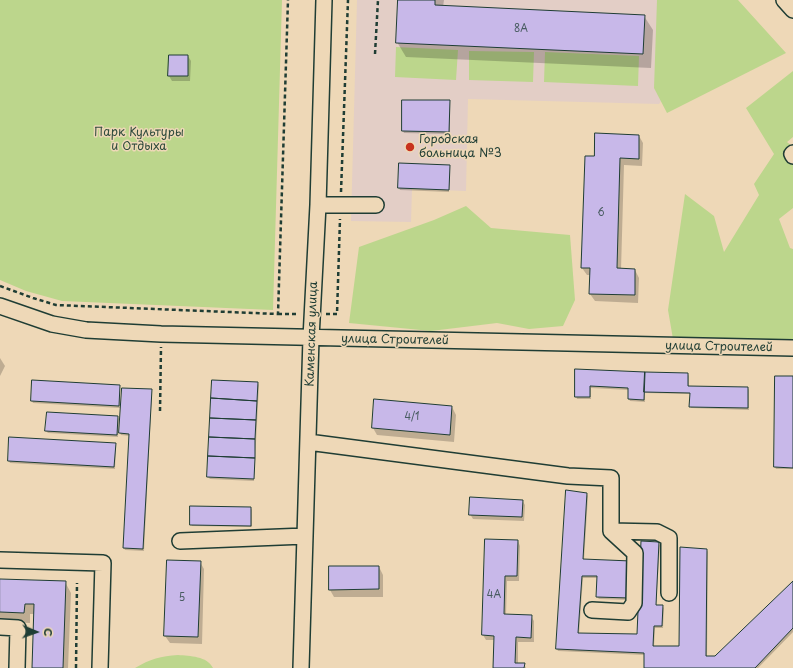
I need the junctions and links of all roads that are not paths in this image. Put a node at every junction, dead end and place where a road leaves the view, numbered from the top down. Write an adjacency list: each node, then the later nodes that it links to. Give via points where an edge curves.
1 (324, 0): 4 (street, Каменская улица)
2 (784, 0): 3 (street)
3 (793, 10)
4 (318, 205): 5 (street); 7 (street, Каменская улица)
5 (376, 205)
6 (0, 306): 7 (street, улица Строителей, via 52,324 86,330)
7 (312, 338): 8 (street, улица Строителей); 9 (street, Каменская улица)
8 (793, 348)
9 (308, 442): 10 (street, via 568,476 611,478); 11 (street, Каменская улица)
10 (611, 531): 14 (street, via 657,532 669,538); 15 (street, via 635,553 634,603 628,612)
11 (305, 536): 12 (street); 19 (street, Каменская улица)
12 (180, 541)
13 (0, 560): 18 (street, via 103,563)
14 (669, 593)
15 (592, 610)
16 (0, 627): 17 (street, via 18,628)
17 (17, 668)
18 (100, 668)
19 (301, 668)

